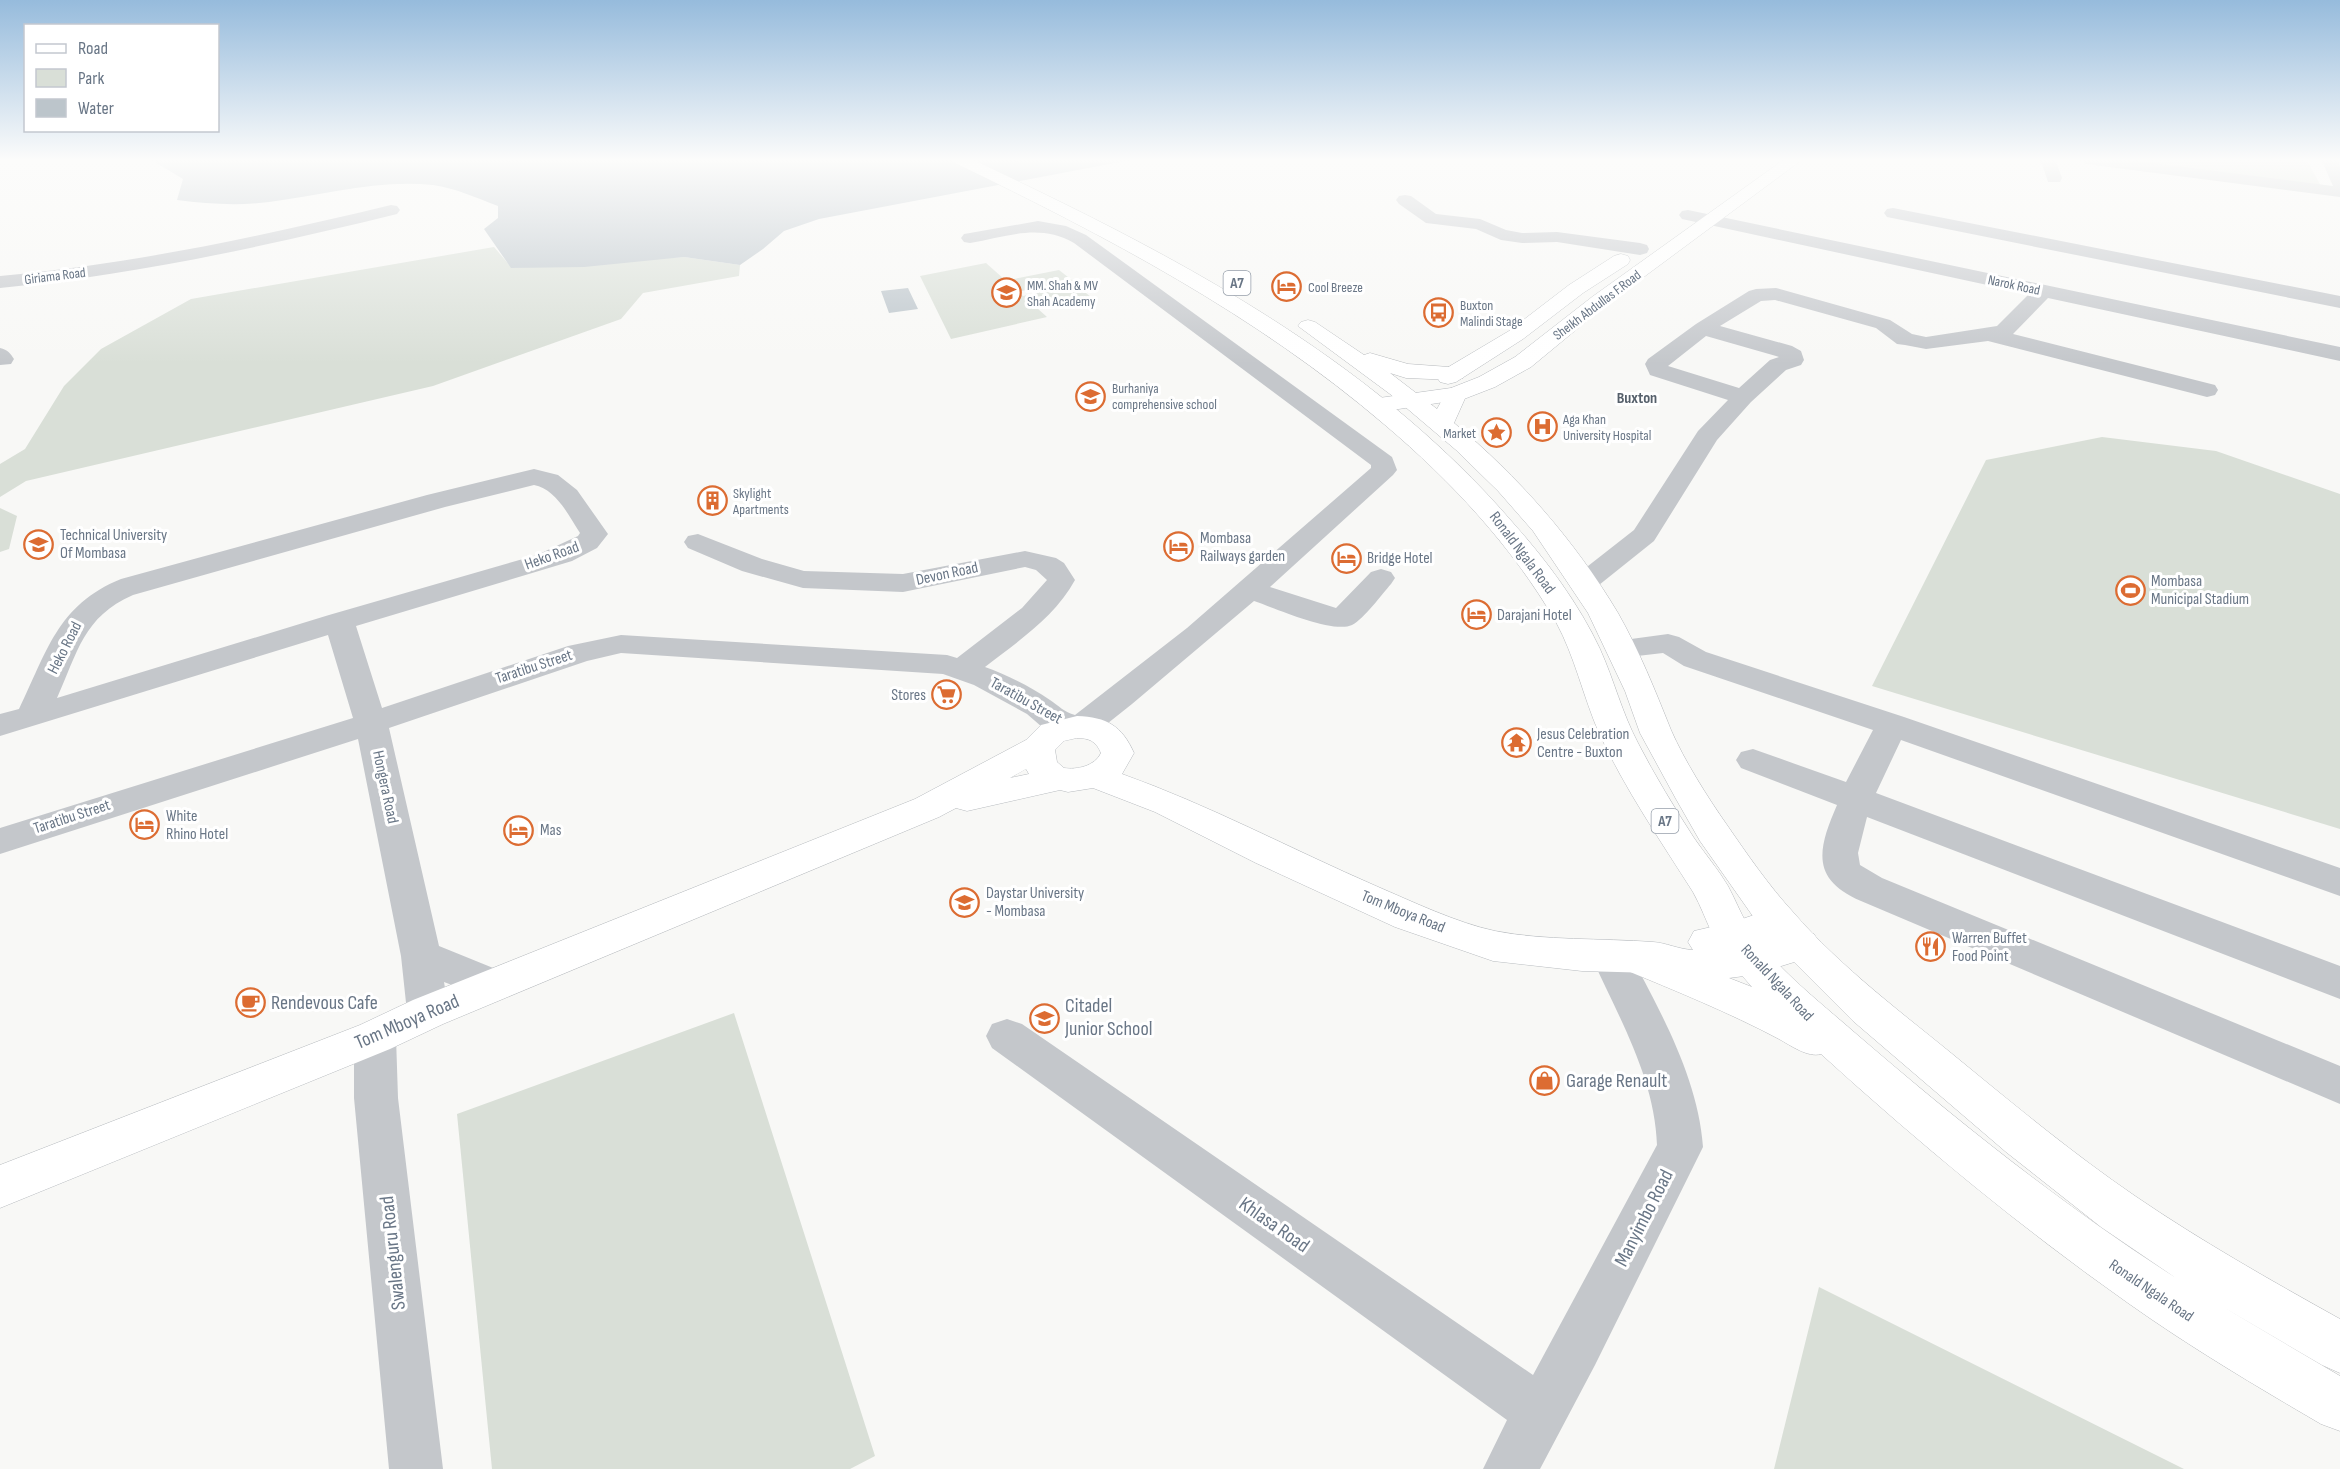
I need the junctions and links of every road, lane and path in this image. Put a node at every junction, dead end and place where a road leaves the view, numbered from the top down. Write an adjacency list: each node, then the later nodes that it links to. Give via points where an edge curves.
1 (314, 228): 13 (street, Giriama Road, via 189,256)
2 (1028, 228): 11 (street)
3 (1055, 228): 29 (street, via 1080,239 1383,462 1384,470)
4 (1104, 228): 23 (main road, Ronald Ngala Road / A7, via 1235,301)
5 (1117, 228): 15 (main road, A7)
6 (1487, 228): 12 (street, via 1522,238 1557,237)
7 (1670, 228): 12 (main road, Sheikh Abdullas F.Road)
8 (1702, 228): 24 (main road, Sheikh Abdullas F.Road, via 1599,301 1523,362)
9 (1748, 228): 14 (street, Narok Road)
10 (1966, 228): 16 (street)
11 (970, 237)
12 (1640, 249): 24 (main road, Sheikh Abdullas F.Road, via 1576,289 1495,350)
13 (0, 282)
14 (2043, 291): 19 (street, via 2004,331); 21 (street, Narok Road)
15 (1256, 294)
16 (2340, 302)
17 (1293, 316): 20 (main road, Ronald Ngala Road / A7)
18 (1703, 328): 19 (street, via 1756,295 1776,294 1883,324 1914,342); 25 (street, via 1656,364 1658,370); 25 (street, via 1793,356 1793,360 1778,365)
19 (1990, 335): 22 (street)
20 (1348, 352): 23 (main road, Ronald Ngala Road / A7); 24 (main road, via 1406,371)
21 (2340, 354)
22 (2207, 390)
23 (1388, 397): 24 (main road, Ronald Ngala Road / A7); 24 (main road, Sheikh Abdullas F.Road, via 1438,382); 48 (main road, Ronald Ngala Road / A7, via 1517,542 1544,581 1588,658 1614,728 1637,773 1684,853 1713,892)
24 (1451, 397): 28 (main road, Ronald Ngala Road / A7, via 1486,464 1527,507)
25 (1743, 397): 28 (street, via 1707,436 1644,535)
26 (698, 542): 32 (street, Devon Road, via 770,571 834,582 903,583 1025,559 1054,569 1061,580 1054,591)
27 (1382, 578): 29 (street, via 1343,618)
28 (1584, 583): 31 (main road, Ronald Ngala Road / A7)
29 (1250, 590): 37 (street, via 1128,692)
30 (339, 621): 33 (street, Heko Road); 33 (street, Heko Road, via 572,551 594,534 568,496 549,480 534,477 131,585 85,611); 34 (street, Hongera Road)
31 (1620, 649): 36 (street, via 1668,643 1695,660); 47 (main road, Ronald Ngala Road / A7, via 1656,733 1693,799)
32 (963, 669): 34 (street, Taratibu Street, via 747,651 611,645); 37 (street, Taratibu Street, via 1038,707 1054,720)
33 (32, 716): 35 (street)
34 (371, 723): 45 (street, Taratibu Street); 49 (street, Hongera Road)
35 (0, 725)
36 (1892, 725): 42 (street); 46 (street)
37 (1095, 733): 38 (main road, via 1053,733); 40 (main road, via 1117,751 1110,768); 43 (main road, Tom Mboya Road)
38 (1038, 748): 41 (main road, via 1037,760 1044,771); 44 (main road)
39 (1754, 760): 42 (street)
40 (1096, 777): 41 (main road); 43 (main road, Tom Mboya Road)
41 (1058, 779): 44 (main road)
42 (1856, 798): 51 (street); 57 (street, via 1838,855 1844,872 1857,882)
43 (1167, 803): 50 (main road, Tom Mboya Road, via 1409,917 1494,946)
44 (927, 808): 52 (main road, Tom Mboya Road)
45 (0, 841)
46 (2340, 882)
47 (1789, 933): 48 (main road, Tom Mboya Road); 59 (main road, Ronald Ngala Road / A7, via 1868,1010 2090,1190 2165,1244)
48 (1743, 948): 50 (main road, Tom Mboya Road, via 1698,966); 56 (main road, Ronald Ngala Road / A7)
49 (421, 956): 52 (street); 53 (street, Hongera Road)
50 (1635, 957): 56 (main road, via 1745,1002); 61 (street, Manyimbo Road, via 1682,1130 1680,1147)
51 (2340, 983)
52 (494, 985): 53 (main road, Tom Mboya Road)
53 (428, 1012): 55 (main road, Tom Mboya Road)
54 (1007, 1036): 61 (street, Khlasa Road)
55 (375, 1037): 58 (main road, Tom Mboya Road); 62 (street, Swalenguru Road, via 376,1098)
56 (1852, 1057): 60 (main road, Ronald Ngala Road / A7, via 1974,1161 2088,1248 2242,1349)
57 (2340, 1085)
58 (0, 1187)
59 (2340, 1347)
60 (2340, 1405)
61 (1542, 1413): 63 (street, Manyimbo Road)
62 (416, 1469)
63 (1510, 1469)

